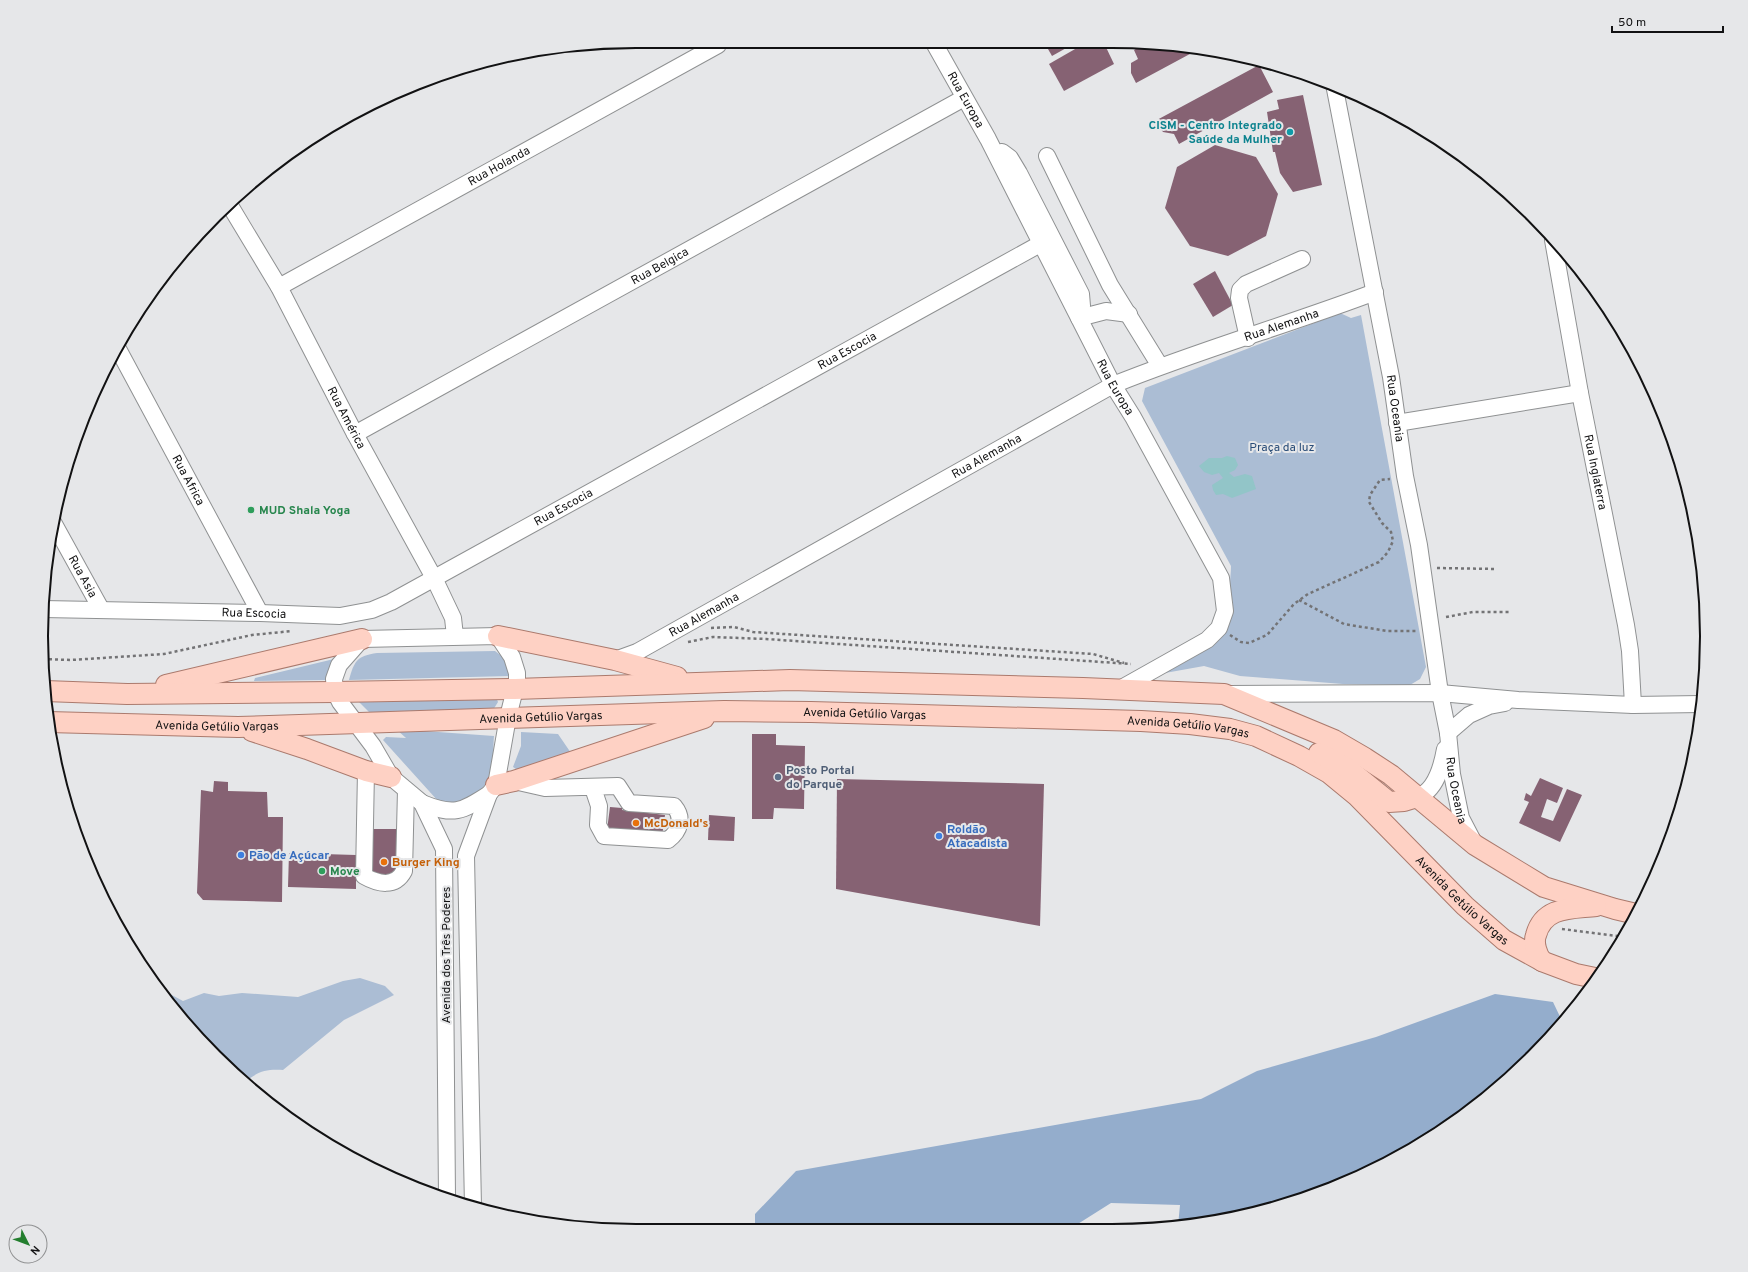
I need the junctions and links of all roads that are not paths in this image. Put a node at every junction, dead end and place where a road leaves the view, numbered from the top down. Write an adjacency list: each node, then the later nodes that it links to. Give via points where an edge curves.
1 (713, 48): 11 (street, Rua Holanda)
2 (937, 48): 4 (street, Rua Europa)
3 (1336, 92): 12 (street, Rua Oceania)
4 (964, 98): 5 (street, Rua Europa); 21 (street, Rua Belgica)
5 (988, 139): 8 (street, Rua Europa); 14 (street, via 1010,158 1019,173 1081,294 1082,306)
6 (1047, 156): 13 (street, via 1110,285)
7 (232, 209): 11 (street, Rua América)
8 (1042, 243): 14 (street, Rua Europa); 23 (street, Rua Escocia)
9 (1555, 249): 19 (street, Rua Inglaterra)
10 (1302, 259): 15 (street, via 1246,284 1240,290 1239,298)
11 (279, 287): 21 (street, Rua América)
12 (1375, 292): 15 (street, Rua Alemanha); 20 (street, Rua Oceania)
13 (1129, 314): 14 (street, via 1106,311); 17 (street)
14 (1079, 316): 18 (street, Rua Europa)
15 (1248, 338): 17 (street, Rua Alemanha)
16 (121, 354): 26 (street, Rua Africa)
17 (1160, 366): 18 (street, Rua Alemanha)
18 (1114, 385): 30 (street, Rua Alemanha, via 637,652); 33 (street, Rua Europa, via 1221,578 1225,611 1219,628 1207,640)
19 (1580, 394): 20 (street); 41 (street, Rua Inglaterra, via 1626,624)
20 (1397, 423): 36 (street, Rua Oceania, via 1419,545)
21 (355, 434): 23 (street, Rua América)
22 (58, 530): 25 (street, Rua Asia)
23 (434, 578): 26 (street, Rua Escocia, via 372,610 340,616); 27 (street, Rua América, via 453,618)
24 (49, 609): 25 (street, Rua Escocia)
25 (101, 609): 26 (street, Rua Escocia)
26 (260, 613)
27 (455, 636): 28 (street); 29 (street)
28 (498, 636): 30 (main road); 32 (street, Avenida dos Três Poderes, via 515,664)
29 (362, 639): 35 (street, via 339,665 334,679); 37 (main road)
30 (615, 660): 31 (main road)
31 (700, 682): 32 (main road); 33 (main road, via 790,680)
32 (515, 689): 35 (main road); 43 (street, Avenida dos Três Poderes)
33 (1118, 690): 38 (main road)
34 (51, 691): 37 (main road)
35 (335, 692): 37 (main road); 45 (street, Avenida dos Três Poderes)
36 (1440, 693): 38 (street); 39 (street); 47 (street, Rua Oceania)
37 (127, 694)
38 (1224, 694): 54 (main road, via 1334,740 1391,775)
39 (1518, 700): 41 (street); 47 (street, via 1489,706 1469,715)
40 (1696, 704): 41 (street)
41 (1633, 706)
42 (724, 711): 43 (main road, Avenida Getúlio Vargas); 48 (main road, Avenida Getúlio Vargas, via 1141,721 1230,729); 51 (main road)
43 (508, 717): 45 (main road, Avenida Getúlio Vargas); 51 (street, Avenida dos Três Poderes)
44 (54, 722): 46 (main road, Avenida Getúlio Vargas)
45 (355, 723): 46 (main road, Avenida Getúlio Vargas); 50 (street, Avenida dos Três Poderes, via 373,746)
46 (238, 727): 49 (main road, via 307,748)
47 (1448, 733): 54 (street, Rua Oceania, via 1441,766 1434,782); 56 (street, Rua Oceania, via 1458,804 1467,832)
48 (1256, 736): 54 (main road, via 1288,736 1347,768 1389,802); 59 (main road, Avenida Getúlio Vargas, via 1329,773 1357,796 1465,906 1504,940)
49 (366, 771): 50 (main road); 53 (street, via 364,876 372,881 384,884 394,882 404,871)
50 (391, 777): 53 (street, Avenida dos Três Poderes)
51 (500, 787): 52 (street); 55 (street, via 471,806 453,812 441,811); 62 (street, Avenida dos Três Poderes, via 466,856)
52 (593, 788): 52 (street, via 618,786 629,803 674,806 681,820 677,832 668,840 604,836 598,825 599,806)
53 (406, 790): 55 (street, Avenida dos Três Poderes)
54 (1417, 797): 56 (main road)
55 (422, 803): 61 (street, Avenida dos Três Poderes, via 444,849)
56 (1475, 845): 57 (main road, via 1544,887)
57 (1604, 906): 58 (main road); 59 (main road, via 1554,912 1544,919 1538,925 1535,938)
58 (1630, 913)
59 (1542, 962): 60 (main road, Avenida Getúlio Vargas)
60 (1591, 977)
61 (447, 1193)
62 (473, 1201)

